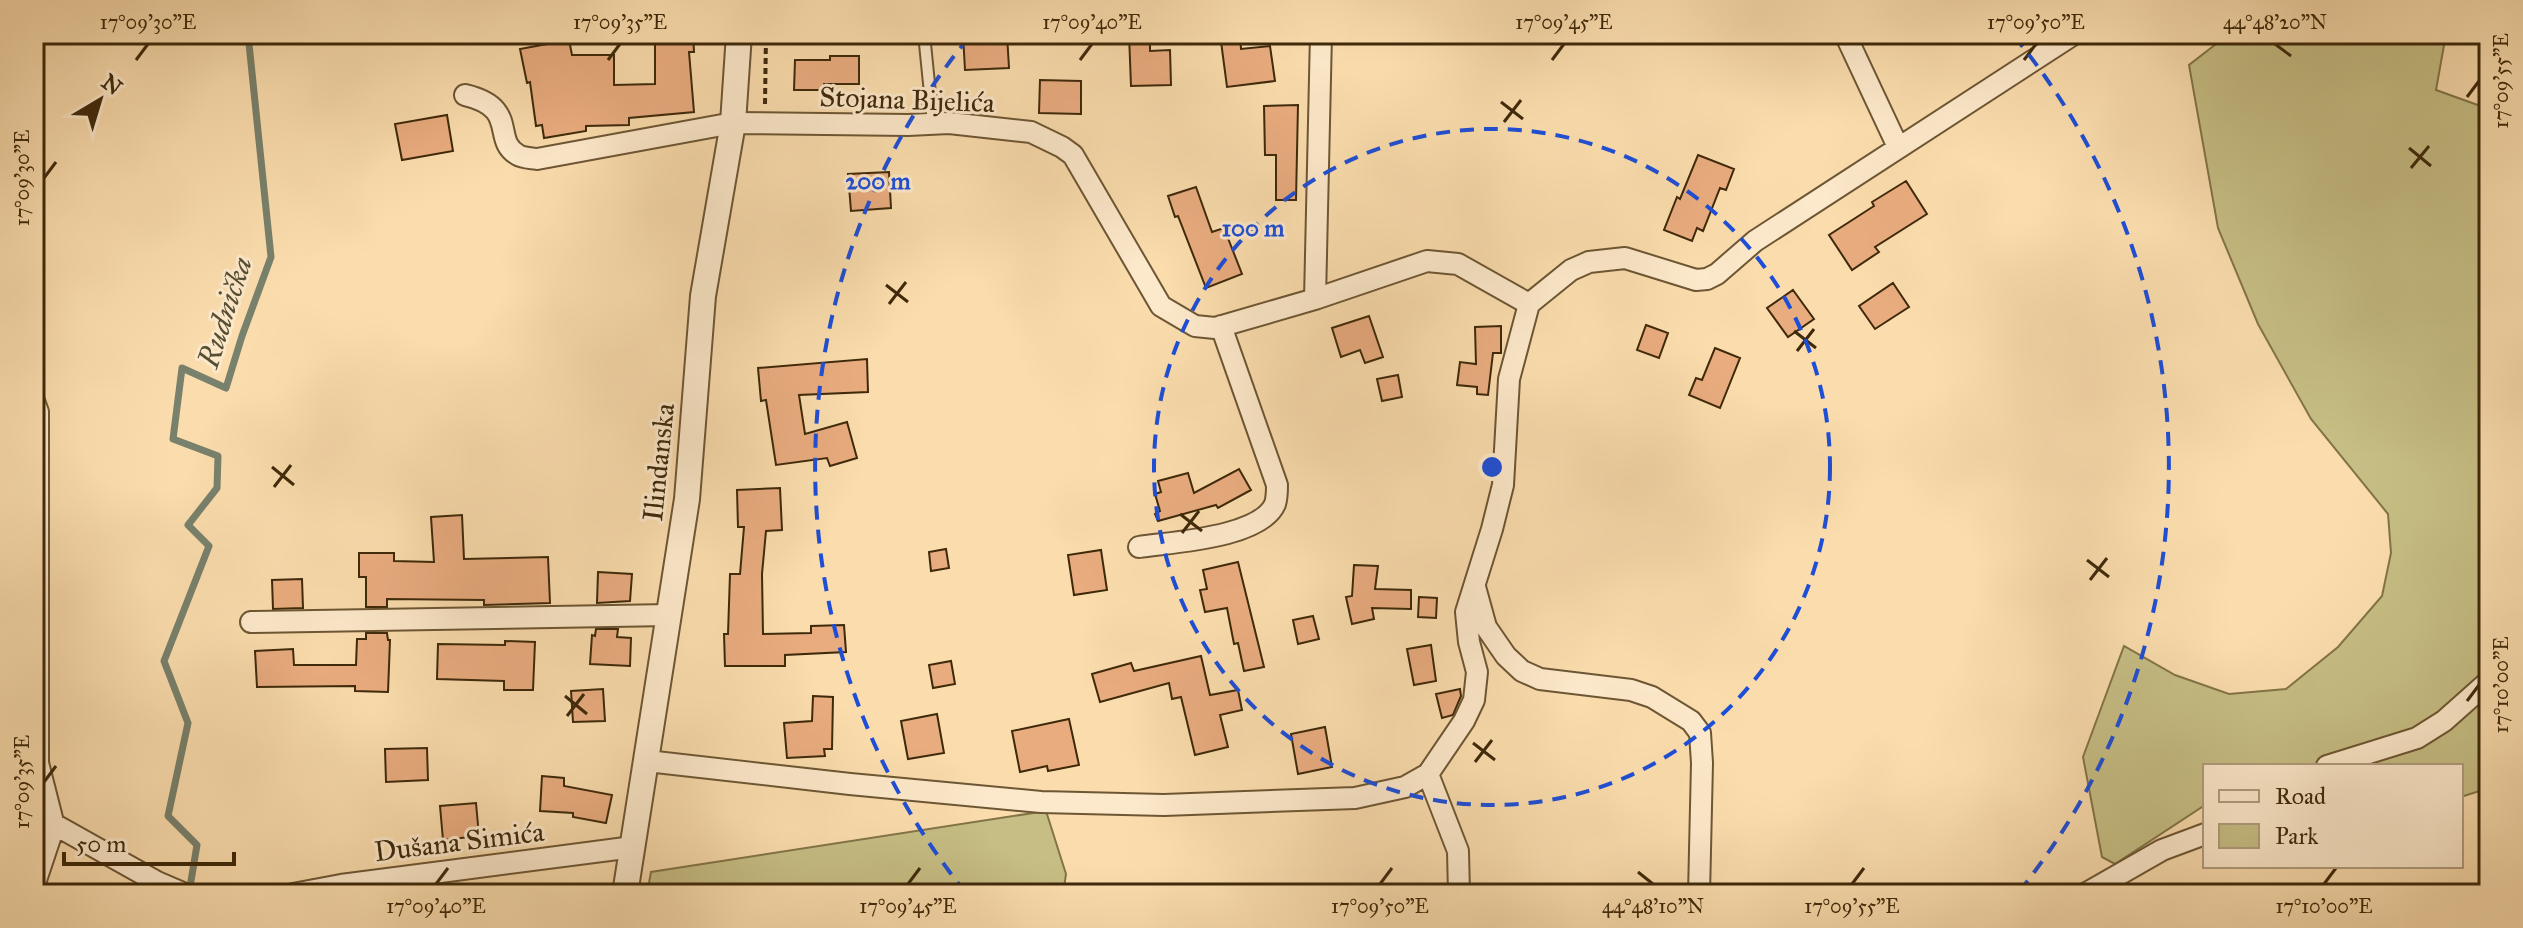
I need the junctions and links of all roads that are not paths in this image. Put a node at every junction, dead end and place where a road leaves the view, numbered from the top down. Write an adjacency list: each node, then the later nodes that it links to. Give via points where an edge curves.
1 (739, 34): 7 (street, Ilindanska)
2 (924, 34): 8 (lane)
3 (1321, 34): 10 (street)
4 (1845, 34): 9 (street)
5 (2074, 34): 9 (street)
6 (465, 95): 7 (street, Stojana Bijelića, via 498,112 512,151 537,159)
7 (733, 123): 8 (street, Stojana Bijelića); 16 (street, Ilindanska, via 703,296 687,499)
8 (933, 123): 12 (street, Stojana Bijelića, via 1031,132 1062,147 1081,166 1161,306 1195,326)
9 (1898, 147): 11 (street, via 1707,279 1625,258 1605,258 1571,270)
10 (1315, 299): 11 (street, Stojana Bijelića, via 1427,261 1442,261 1458,264); 12 (street, Stojana Bijelića)
11 (1529, 304): 15 (street, via 1509,379 1503,485)
12 (1221, 326): 14 (street, via 1277,485 1274,506 1250,527)
13 (34, 401): 23 (street, via 38,763)
14 (1139, 547)
15 (1474, 583): 21 (street, via 1466,612 1477,672 1474,700); 31 (street, via 1486,627 1522,671 1549,681 1652,697 1691,721 1700,733)
16 (670, 615): 17 (street); 19 (street, Ilindanska)
17 (251, 622)
18 (2489, 681): 20 (street, via 2417,738)
19 (647, 761): 21 (street, via 1041,802 1164,805 1355,798 1405,787); 25 (street, Ilindanska)
20 (2333, 764)
21 (1428, 774): 30 (street, via 1458,851)
22 (34, 813): 23 (street)
23 (54, 826): 26 (street); 27 (street)
24 (2203, 835): 32 (street, via 2162,850)
25 (633, 847): 28 (street, Dušana Simića); 29 (street, Ilindanska)
26 (34, 886)
27 (181, 893)
28 (293, 894)
29 (625, 894)
30 (1459, 894)
31 (1699, 894)
32 (2085, 894)

